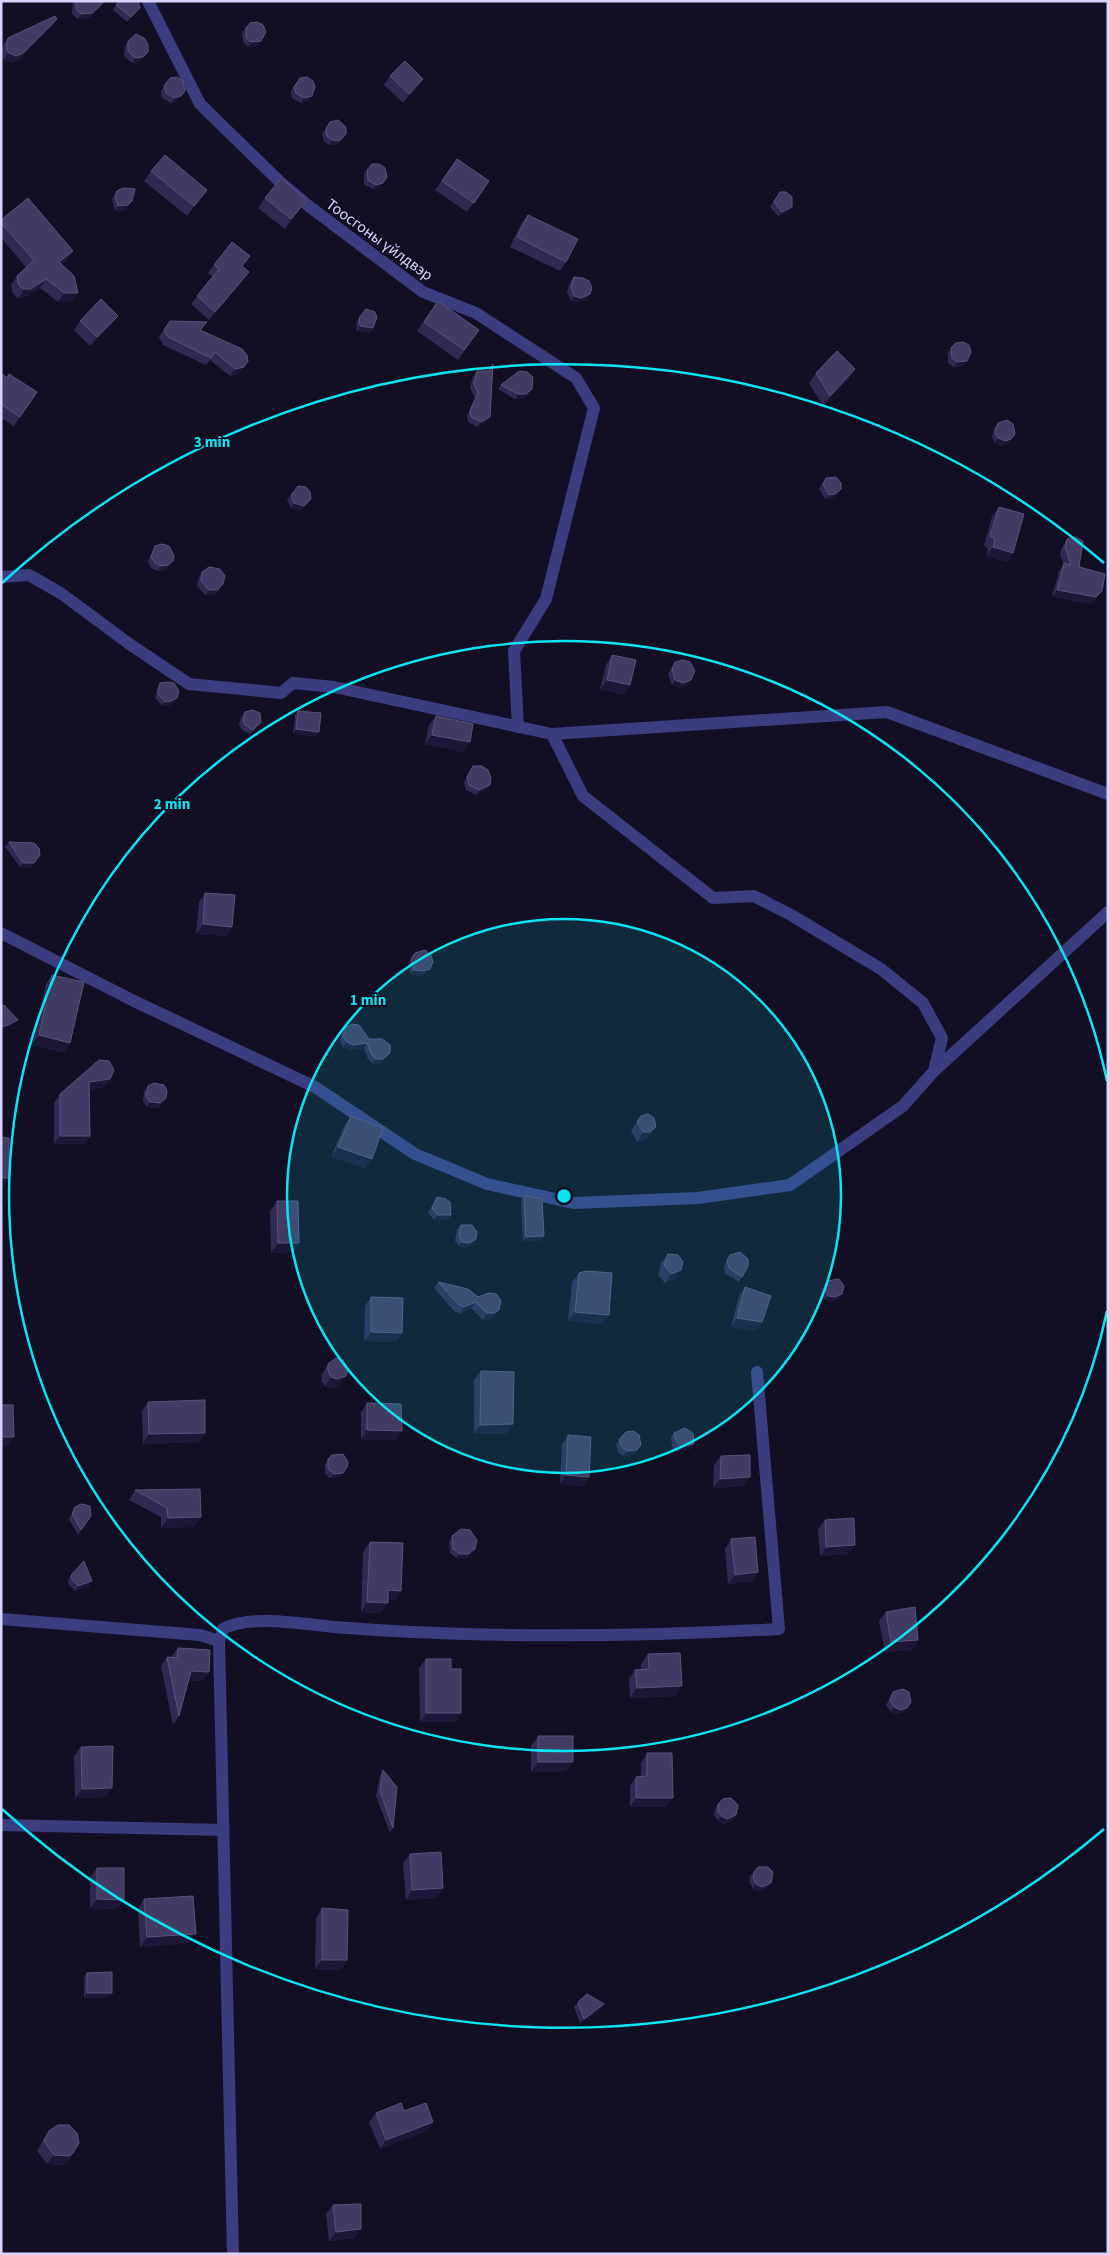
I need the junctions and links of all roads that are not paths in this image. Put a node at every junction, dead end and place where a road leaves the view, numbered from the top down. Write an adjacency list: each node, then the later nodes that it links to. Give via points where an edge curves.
1 (148, 1): 3 (street, Тоосгоны үйлдвэр, via 200,104 279,181 423,292 476,313 576,378 594,408 546,599 514,651)
2 (1, 577): 3 (street, via 29,575 62,594 128,644 189,684 281,693 293,683 334,687)
3 (518, 727): 4 (street)
4 (552, 734): 5 (street, via 886,712); 8 (street, via 583,796 713,898 754,896 881,969 923,1003 942,1038)
5 (1108, 794)
6 (1108, 912): 8 (street)
7 (1, 933): 8 (street, via 315,1087 415,1154 487,1184 574,1203 698,1198 790,1185 903,1106)
8 (934, 1071)
9 (757, 1372): 11 (street, via 779,1629 660,1635 490,1636 415,1634 278,1622 233,1623 222,1629)
10 (1, 1619): 11 (street, via 200,1635)
11 (219, 1641): 13 (street)
12 (1, 1825): 13 (street)
13 (224, 1830): 14 (street)
14 (233, 2254)

